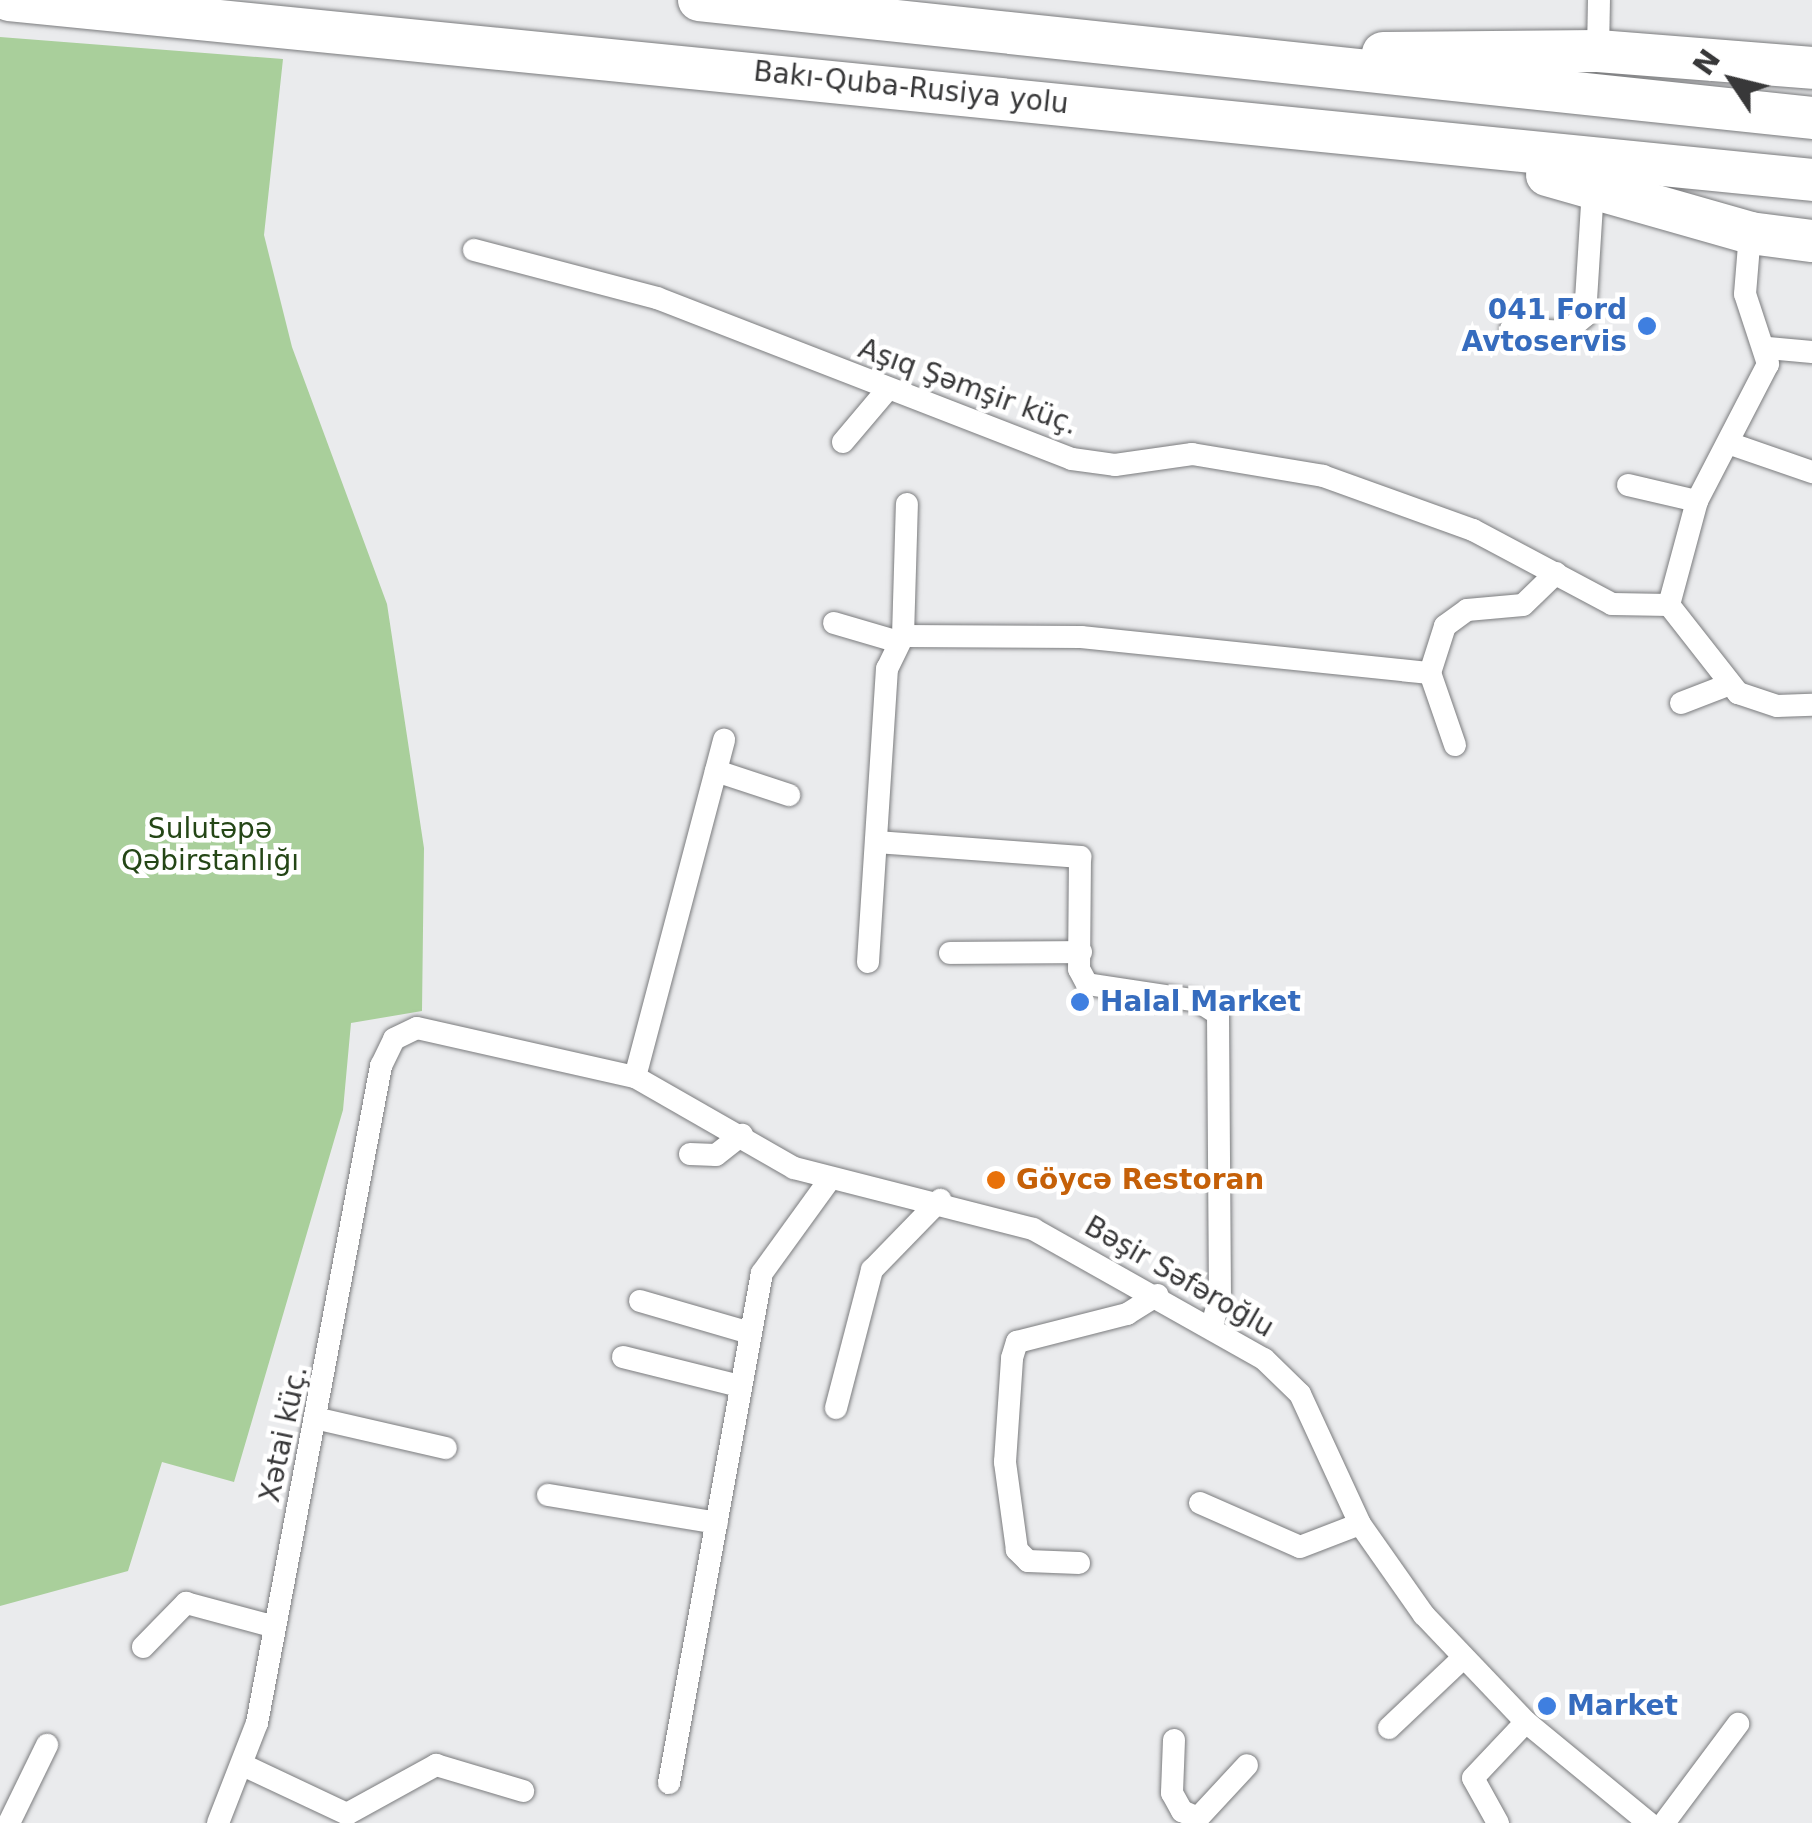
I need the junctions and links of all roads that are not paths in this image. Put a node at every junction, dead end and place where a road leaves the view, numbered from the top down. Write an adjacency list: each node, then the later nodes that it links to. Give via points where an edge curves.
1 (9, 0): 8 (highway, Bakı-Quba-Rusiya yolu)
2 (699, 0): 5 (highway)
3 (1599, 0): 4 (street)
4 (1598, 50): 5 (highway); 6 (highway)
5 (1206, 57): 7 (highway)
6 (1812, 68)
7 (1812, 118)
8 (1426, 140): 9 (highway, Bakı-Quba-Rusiya yolu); 10 (highway)
9 (1812, 180)
10 (1594, 188): 11 (highway); 14 (street, via 1585,316 1566,332)
11 (1750, 233): 12 (highway); 15 (street, via 1745,294)
12 (1812, 241)
13 (474, 250): 17 (street, Aşıq Şəmşir küç., via 657,298)
14 (1511, 329)
15 (1768, 348): 16 (street); 19 (street, via 1764,382)
16 (1812, 352)
17 (887, 390): 18 (street); 24 (street, Aşıq Şəmşir küç., via 1096,464 1192,454 1323,476 1473,530)
18 (843, 442)
19 (1732, 444): 20 (street); 22 (street)
20 (1812, 472)
21 (1628, 484): 22 (street)
22 (1697, 501): 25 (street)
23 (907, 504): 27 (street)
24 (1556, 573): 25 (street, Aşıq Şəmşir küç., via 1612,604); 28 (street, via 1523,604 1454,616)
25 (1670, 605): 29 (street)
26 (834, 623): 27 (street)
27 (899, 638): 28 (street, via 1081,636); 36 (street)
28 (1430, 673): 33 (street)
29 (1728, 685): 30 (street); 31 (street, via 1754,701)
30 (1681, 703)
31 (1812, 705)
32 (724, 740): 34 (street)
33 (1455, 745)
34 (716, 770): 35 (street); 41 (street)
35 (789, 794)
36 (877, 842): 37 (street, via 1080,857); 39 (street)
37 (1081, 952): 38 (street); 48 (street, via 1081,977 1098,990 1198,1001 1218,1014 1220,1296)
38 (950, 953)
39 (868, 962)
40 (385, 1051): 41 (street, Bəşir Səfəroğlu, via 401,1032 435,1029); 53 (street, Xətai küç.)
41 (635, 1077): 42 (street, Bəşir Səfəroğlu)
42 (742, 1135): 43 (street, via 716,1155); 44 (street, Bəşir Səfəroğlu)
43 (690, 1154)
44 (830, 1179): 45 (street, Bəşir Səfəroğlu); 49 (street, via 770,1254)
45 (940, 1200): 46 (street, Bəşir Səfəroğlu, via 1032,1230); 52 (street, via 872,1270)
46 (1156, 1295): 48 (street, Bəşir Səfəroğlu); 59 (street, via 1127,1314 1017,1342 1012,1358 1005,1462 1018,1550 1028,1562)
47 (640, 1301): 49 (street)
48 (1212, 1326): 58 (street, Bəşir Səfəroğlu, via 1264,1359 1300,1394)
49 (750, 1333): 51 (street)
50 (623, 1356): 51 (street)
51 (738, 1386): 57 (street)
52 (836, 1408)
53 (319, 1419): 54 (street); 60 (street, Xətai küç.)
54 (446, 1448)
55 (548, 1495): 57 (street)
56 (1200, 1503): 58 (street, via 1300,1547)
57 (717, 1523): 70 (street)
58 (1360, 1524): 62 (street, Bəşir Səfəroğlu)
59 (1079, 1564)
60 (275, 1627): 61 (street, via 186,1603); 69 (street, Xətai küç.)
61 (142, 1647)
62 (1463, 1658): 63 (street, Bəşir Səfəroğlu); 65 (street)
63 (1526, 1722): 75 (street, via 1472,1778); 76 (street, Bəşir Səfəroğlu)
64 (1738, 1724): 77 (street)
65 (1389, 1728)
66 (1174, 1740): 72 (street, via 1172,1793 1182,1812)
67 (47, 1745): 73 (street)
68 (1247, 1765): 72 (street)
69 (244, 1766): 71 (street, via 348,1814 436,1765); 74 (street, Xətai küç.)
70 (669, 1783)
71 (523, 1791)
72 (1198, 1820)
73 (9, 1823)
74 (218, 1823)
75 (1498, 1823)
76 (1649, 1823)
77 (1664, 1823)

